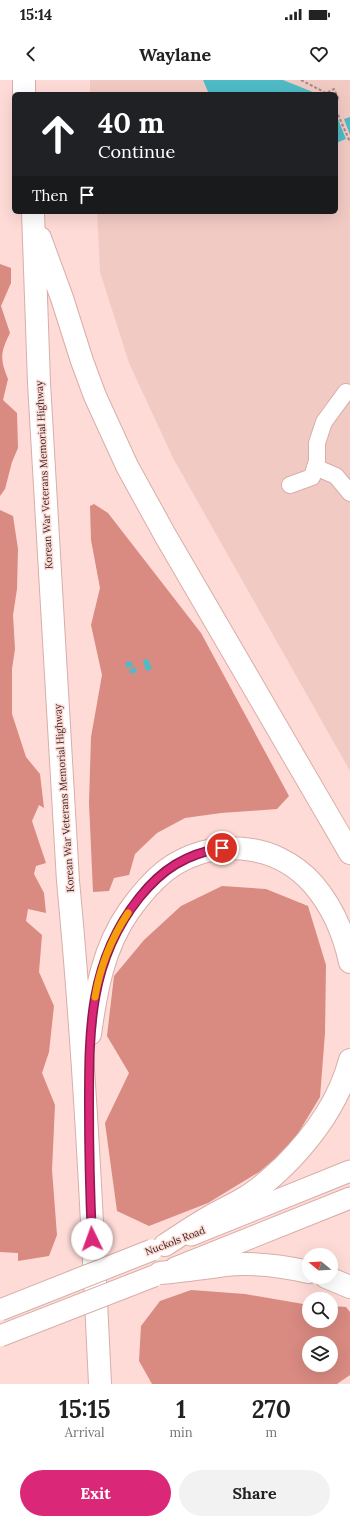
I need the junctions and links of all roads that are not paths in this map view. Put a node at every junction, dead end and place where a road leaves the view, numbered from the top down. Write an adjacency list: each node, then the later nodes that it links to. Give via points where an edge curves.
1 (24, 80): 2 (highway)
2 (24, 92)
3 (33, 217): 8 (highway, via 92,389 116,445 165,535); 11 (highway, Korean War Veterans Memorial Highway, via 39,391 68,881 76,960)
4 (346, 392): 5 (lane, via 324,422 317,443)
5 (315, 467): 6 (lane, via 312,477); 7 (lane, via 336,476)
6 (290, 485)
7 (350, 493)
8 (350, 853)
9 (350, 962): 11 (highway, via 338,926 322,897 305,876 280,859 250,849 222,848 196,854 165,871 126,916 113,939 101,971 95,995 89,1044)
10 (350, 1060): 14 (highway, via 337,1095 322,1122 272,1178 247,1197)
11 (89, 1169): 21 (highway, Korean War Veterans Memorial Highway)
12 (350, 1171): 14 (main road, Nuckols Road)
13 (350, 1198): 16 (main road)
14 (158, 1247): 19 (main road, Nuckols Road, bridge)
15 (302, 1270): 16 (highway, via 263,1265 227,1265)
16 (157, 1275): 20 (main road, bridge)
17 (338, 1282): 18 (highway)
18 (350, 1288)
19 (0, 1310)
20 (0, 1336)
21 (100, 1384)

